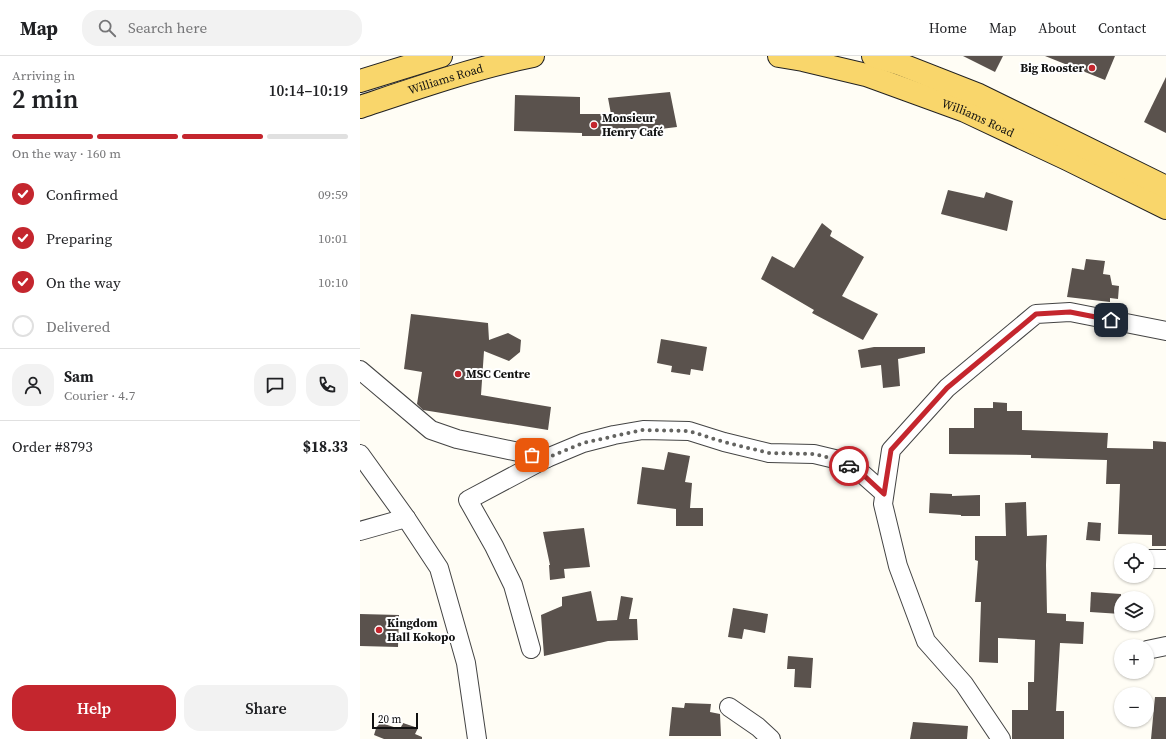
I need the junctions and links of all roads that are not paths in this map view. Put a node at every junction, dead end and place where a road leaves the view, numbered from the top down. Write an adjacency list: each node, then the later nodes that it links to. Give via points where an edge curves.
1 (441, 56): 5 (main road, Williams Road)
2 (533, 56): 6 (main road, Williams Road, via 418,87)
3 (779, 56): 8 (main road, Williams Road, via 866,75 965,111)
4 (873, 56): 7 (main road, Williams Road, via 979,95)
5 (360, 81)
6 (360, 107)
7 (1166, 187)
8 (1166, 208)
9 (1166, 332): 13 (street, via 1070,312 1036,314 947,388 891,450)
10 (360, 370): 12 (street, via 431,430 457,439)
11 (360, 454): 14 (street)
12 (547, 458): 13 (street, via 583,443 642,430 689,431 769,453 814,454 839,460 858,470); 19 (street, via 468,500 513,585)
13 (884, 494): 24 (street, via 883,504 898,566 926,641 964,684)
14 (406, 518): 15 (street); 22 (street, via 440,568 466,663)
15 (360, 532)
16 (1154, 559): 17 (street)
17 (1166, 559)
18 (1166, 646): 20 (street)
19 (531, 649)
20 (1154, 649)
21 (729, 707): 23 (street)
22 (477, 739)
23 (771, 739)
24 (1002, 739)

